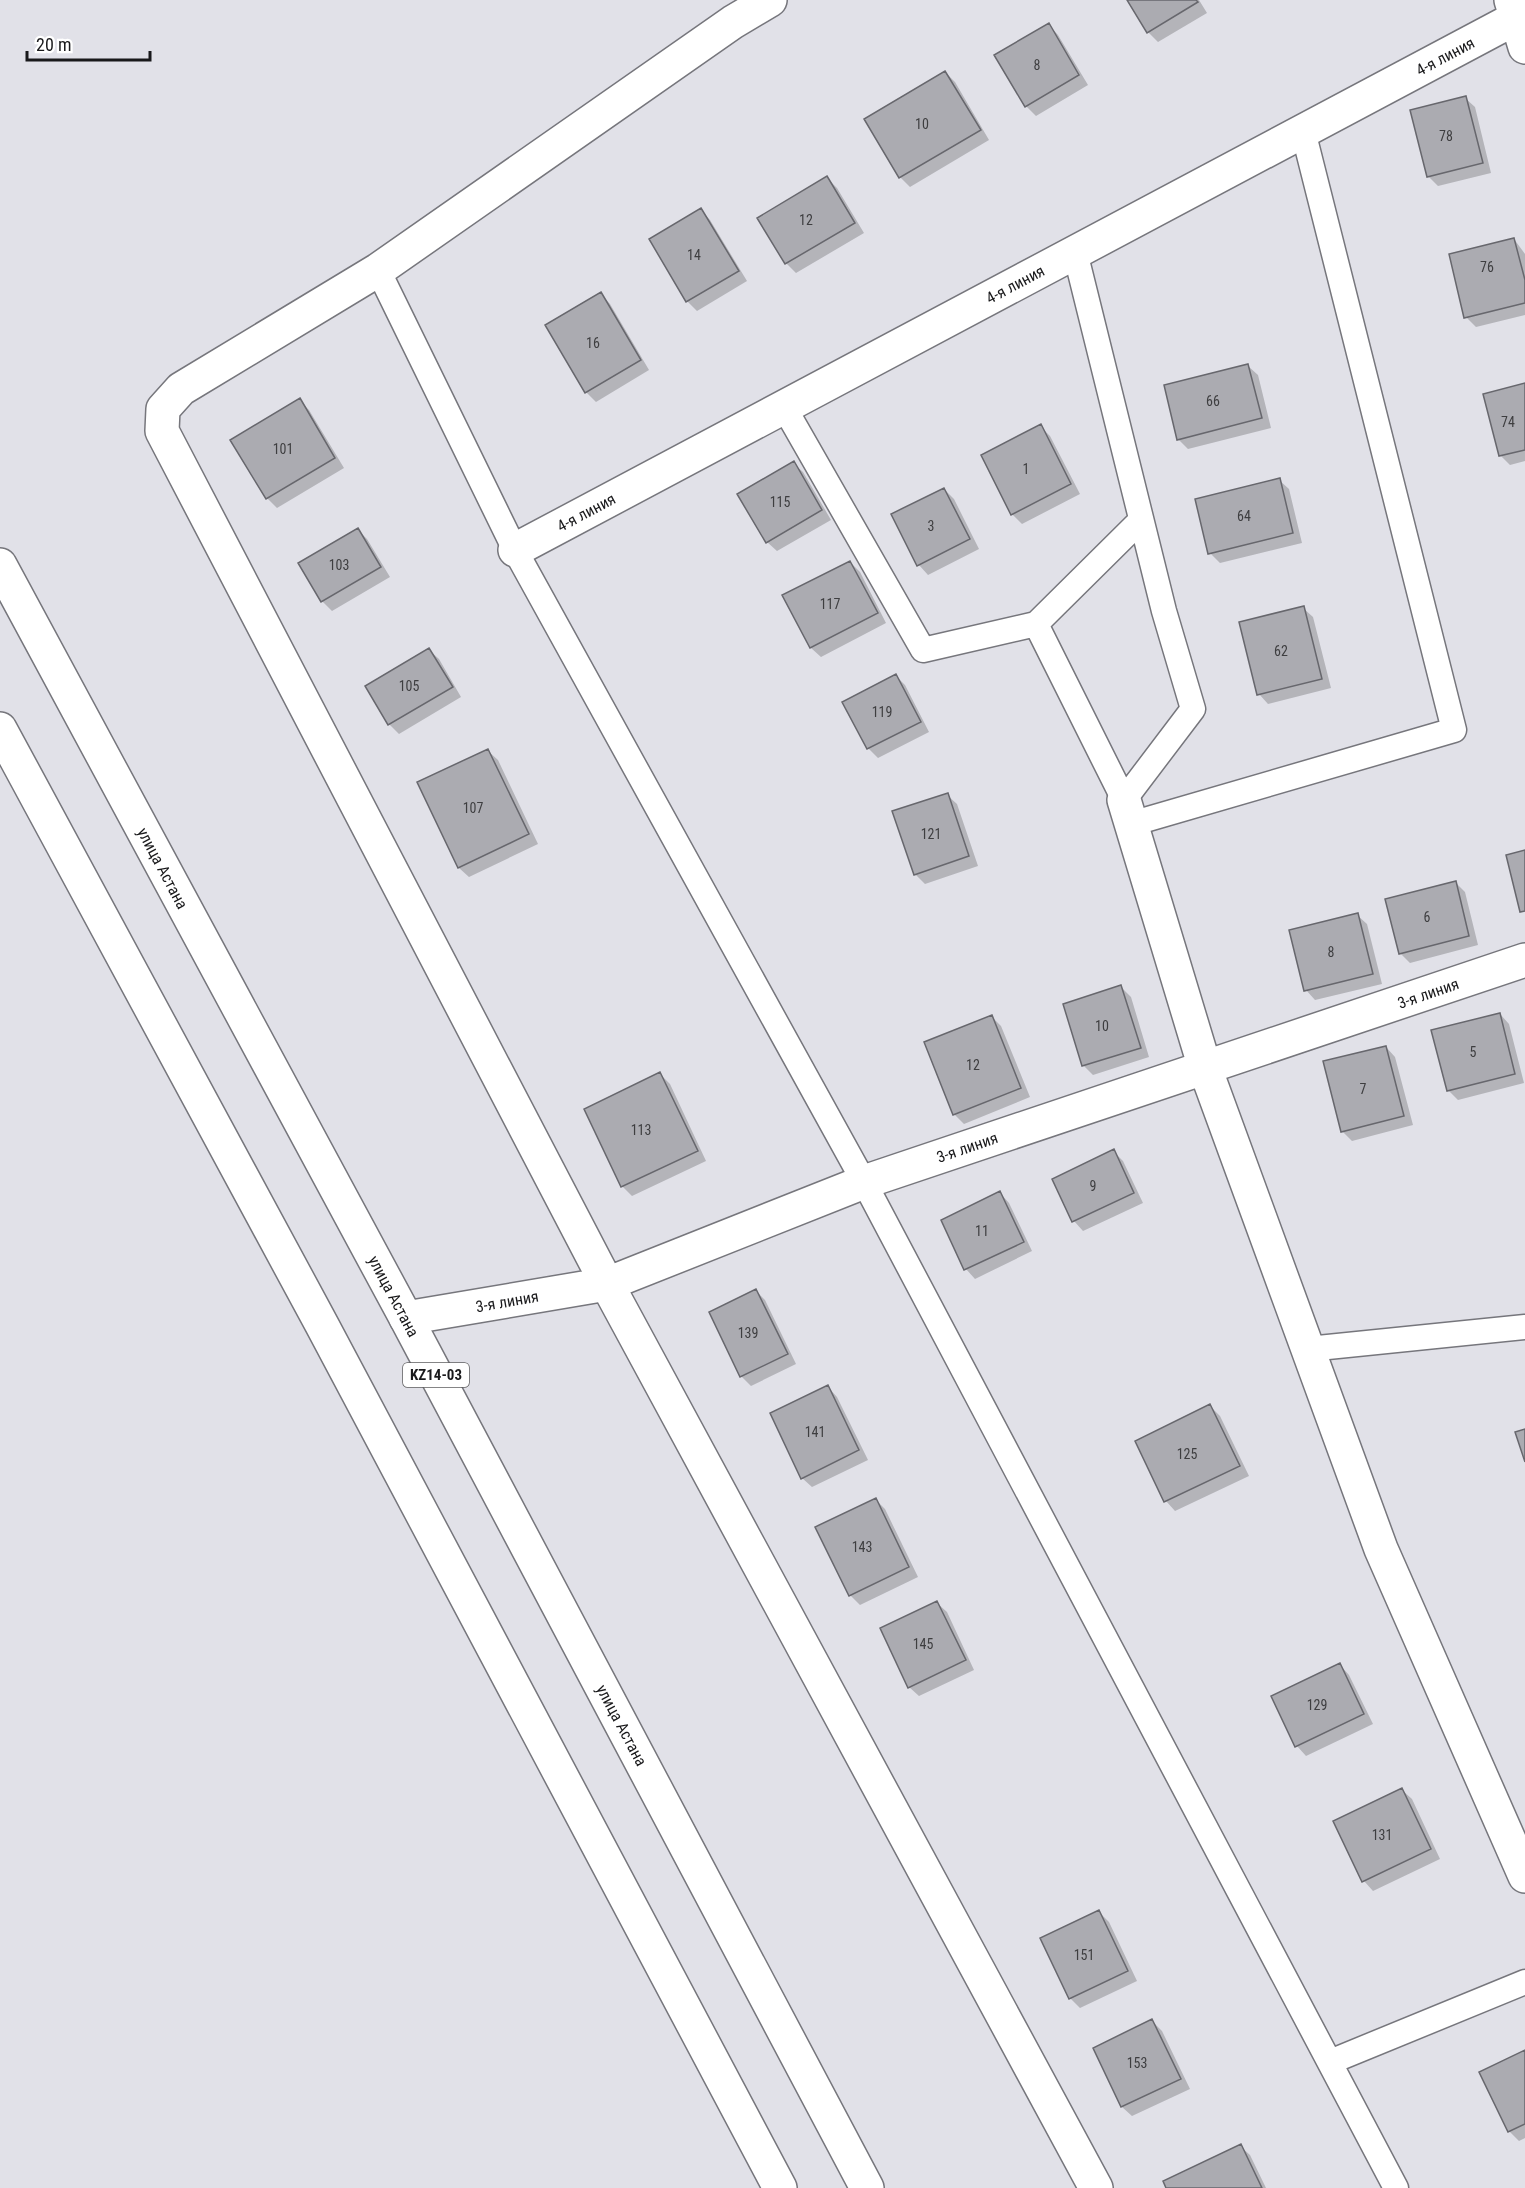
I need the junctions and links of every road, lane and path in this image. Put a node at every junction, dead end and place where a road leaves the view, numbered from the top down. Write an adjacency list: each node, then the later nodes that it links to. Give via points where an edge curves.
1 (770, 0): 5 (street)
2 (1517, 22): 3 (street, 4-я линия)
3 (1303, 131): 4 (street, 4-я линия); 12 (lane, via 1454,730)
4 (1075, 252): 6 (street, 4-я линия); 7 (lane)
5 (378, 270): 8 (lane); 16 (street, via 182,389 163,409 162,431)
6 (784, 406): 8 (street, 4-я линия); 10 (lane, via 922,650)
7 (1141, 520): 10 (lane); 12 (lane, via 1193,709)
8 (515, 549): 15 (lane)
9 (0, 566): 17 (street, улица Астана / KZ14-03)
10 (1036, 624): 12 (lane)
11 (0, 729): 23 (street)
12 (1128, 812): 14 (street)
13 (1525, 960): 14 (street, 3-я линия)
14 (1205, 1068): 15 (street, 3-я линия); 19 (street)
15 (864, 1182): 16 (street, 3-я линия); 22 (lane)
16 (607, 1284): 17 (street, 3-я линия); 25 (street)
17 (406, 1318): 24 (street, улица Астана / KZ14-03)
18 (1525, 1327): 19 (lane)
19 (1308, 1349): 20 (street, via 1381,1549)
20 (1525, 1876)
21 (1525, 1982): 22 (lane)
22 (1330, 2062): 26 (lane)
23 (780, 2188)
24 (867, 2188)
25 (1096, 2188)
26 (1396, 2188)

